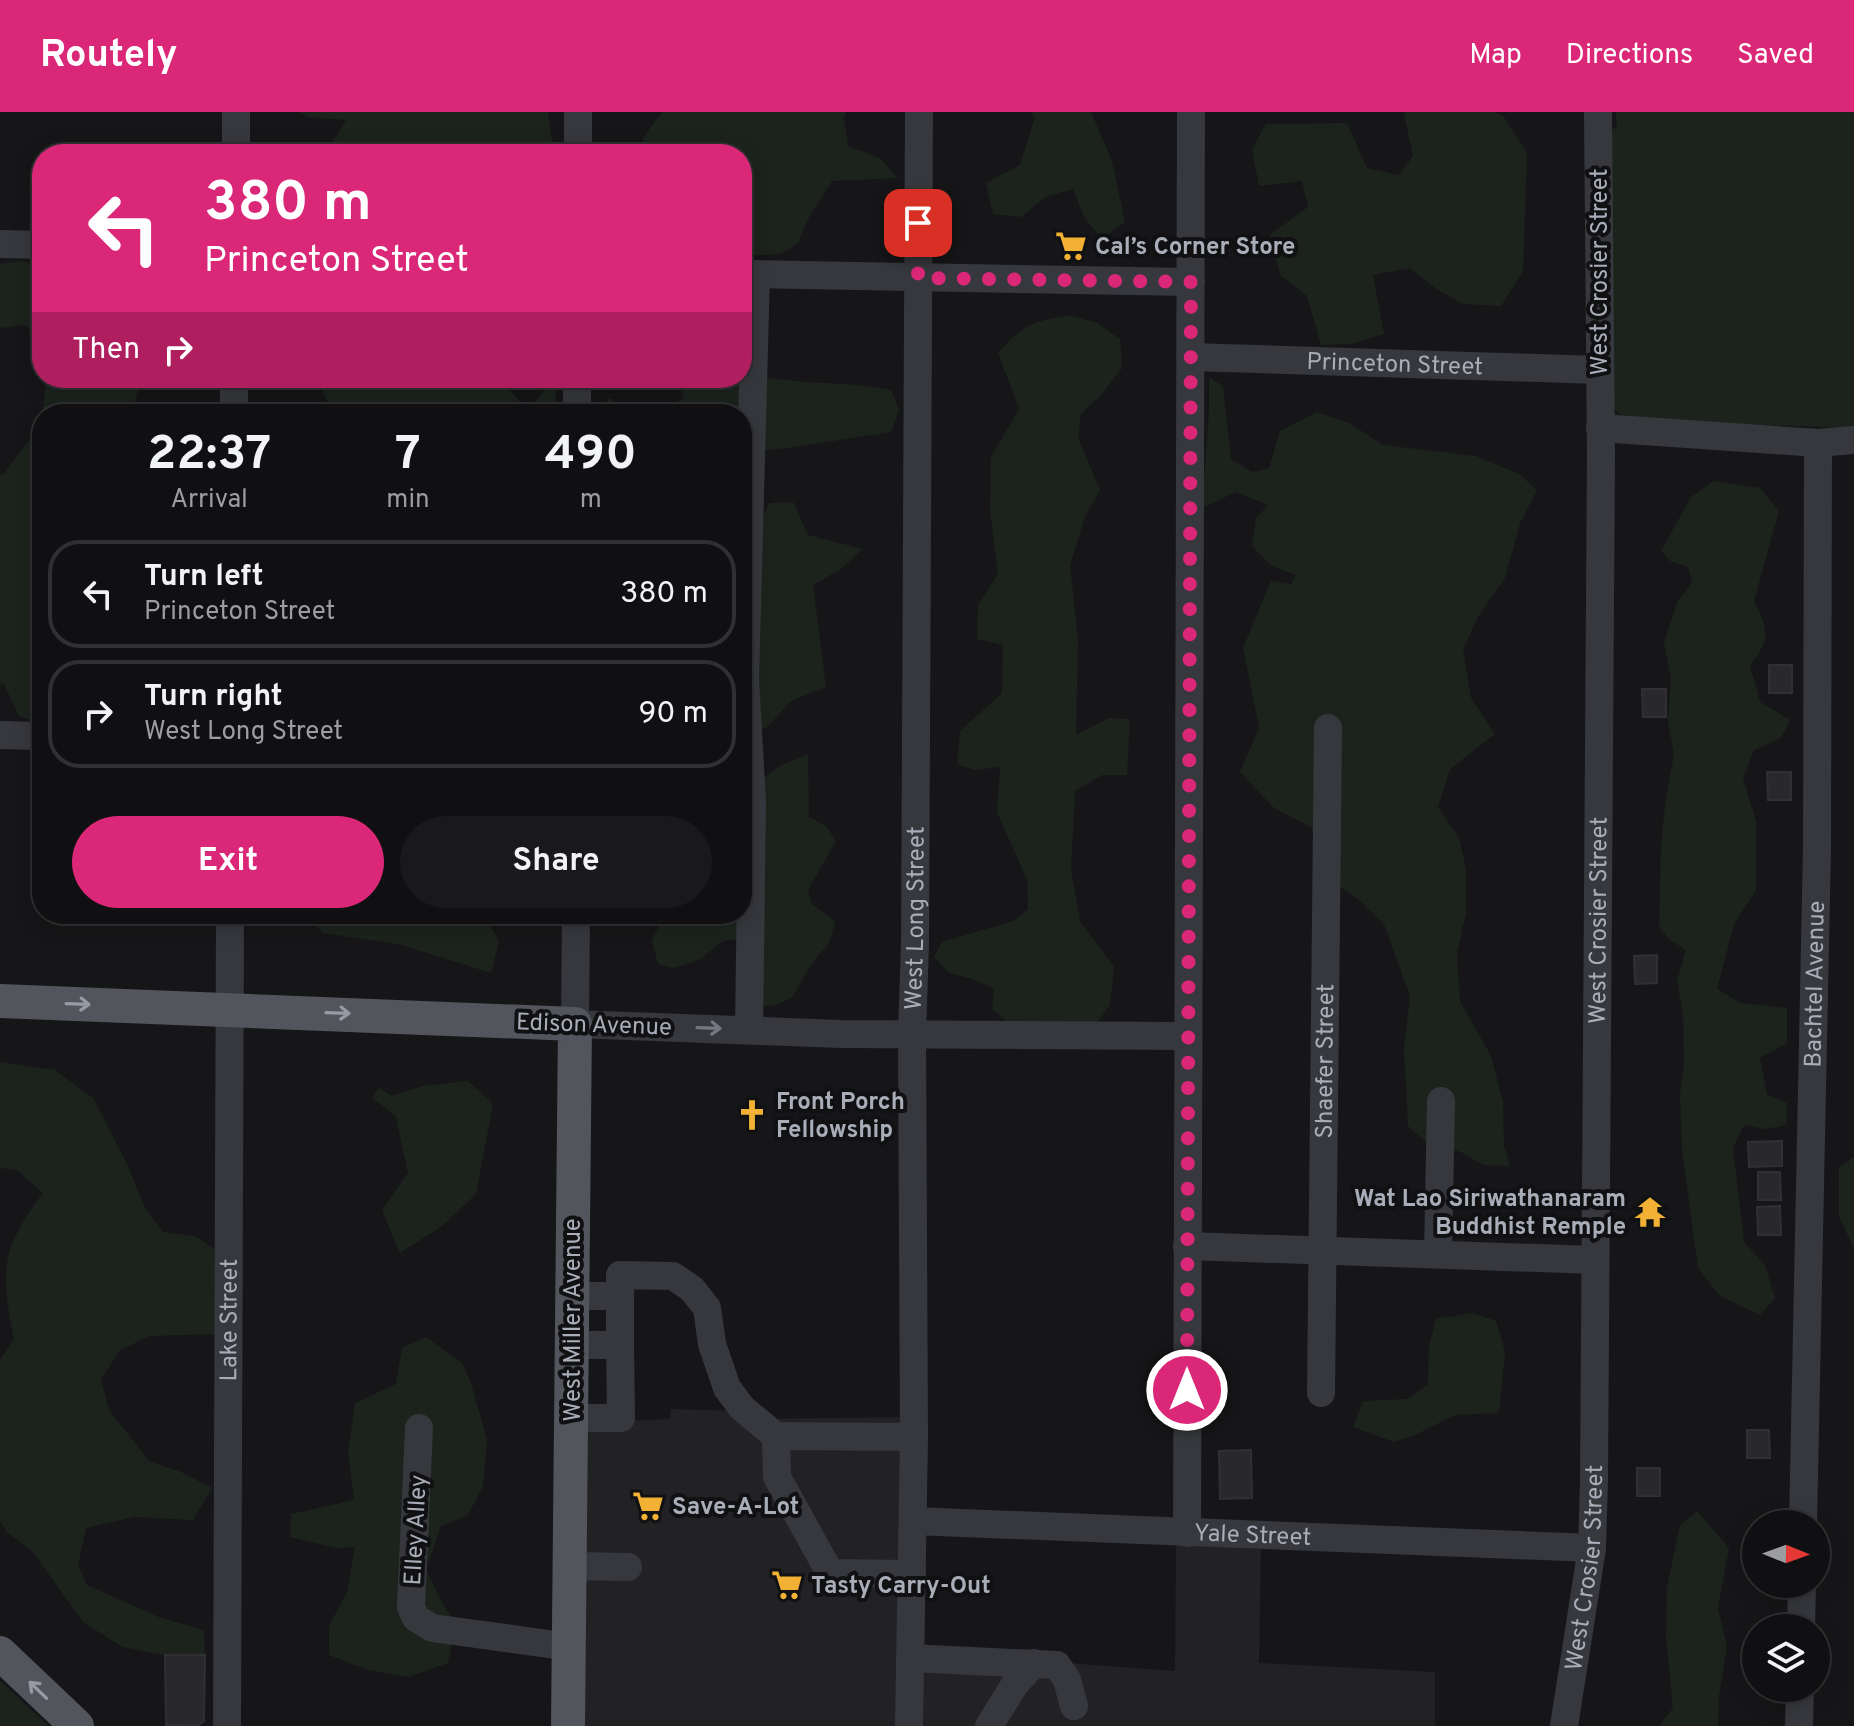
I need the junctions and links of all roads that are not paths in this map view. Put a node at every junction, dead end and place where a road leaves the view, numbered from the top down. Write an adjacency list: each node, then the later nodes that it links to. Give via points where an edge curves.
1 (236, 112): 6 (street)
2 (578, 112): 7 (street)
3 (919, 112): 11 (street, West Long Street)
4 (1191, 112): 12 (street)
5 (1598, 112): 14 (street, West Crosier Street)
6 (236, 144)
7 (578, 144)
8 (0, 244): 9 (street)
9 (32, 245)
10 (752, 274): 11 (street)
11 (918, 278): 12 (street); 28 (street, West Long Street)
12 (1191, 282): 13 (street)
13 (1191, 357): 14 (street, Princeton Street); 29 (street)
14 (1600, 370): 15 (street, West Crosier Street)
15 (1600, 428): 17 (street); 34 (street, West Crosier Street)
16 (1854, 440): 17 (street)
17 (1818, 443): 44 (street, Bachtel Avenue, via 1817,848)
18 (1328, 728): 32 (street, Shaefer Street)
19 (0, 735): 20 (street)
20 (32, 736)
21 (230, 924): 25 (street, Lake Street)
22 (576, 924): 26 (street, West Miller Avenue)
23 (750, 924): 27 (street)
24 (0, 1001): 25 (main road, Edison Avenue, one-way to 25)
25 (230, 1010): 26 (main road, Edison Avenue, one-way to 26); 58 (street, Lake Street)
26 (575, 1024): 27 (street, Edison Avenue, one-way to 27); 35 (main road, West Miller Avenue)
27 (749, 1030): 28 (street, Edison Avenue)
28 (912, 1034): 29 (street, Edison Avenue); 43 (street, West Long Street)
29 (1187, 1036): 31 (street)
30 (1441, 1101): 33 (street)
31 (1187, 1246): 32 (street); 46 (street)
32 (1322, 1249): 33 (street); 39 (street, Shaefer Street)
33 (1438, 1253): 34 (street)
34 (1594, 1260): 47 (street, West Crosier Street)
35 (573, 1296): 36 (street); 37 (main road, West Miller Avenue)
36 (620, 1296): 38 (street); 42 (street, via 620,1275 673,1276 692,1289 707,1308 727,1388)
37 (572, 1345): 38 (street); 40 (main road, West Miller Avenue)
38 (620, 1345): 40 (street, via 621,1418)
39 (1321, 1393)
40 (572, 1418): 48 (main road, West Miller Avenue)
41 (419, 1428): 51 (street, Elley Alley, via 411,1607 416,1618 432,1628)
42 (776, 1436): 43 (street); 50 (street, via 777,1477 830,1573)
43 (914, 1437): 45 (street, West Long Street)
44 (1803, 1510)
45 (913, 1521): 46 (street, Yale Street); 50 (street, West Long Street)
46 (1187, 1533): 47 (street, Yale Street)
47 (1592, 1548): 62 (street, West Crosier Street)
48 (570, 1566): 49 (street); 51 (main road, West Miller Avenue)
49 (628, 1567)
50 (912, 1574): 53 (street, West Long Street)
51 (570, 1647): 59 (main road, West Miller Avenue)
52 (0, 1653): 57 (main road, one-way to 52)
53 (910, 1658): 54 (street); 60 (street, West Long Street)
54 (1034, 1663): 56 (street, via 1057,1665); 61 (street)
55 (1800, 1702): 63 (street)
56 (1074, 1706)
57 (77, 1726)
58 (227, 1726)
59 (568, 1726)
60 (909, 1726)
61 (989, 1726)
62 (1564, 1726)
63 (1799, 1726)

